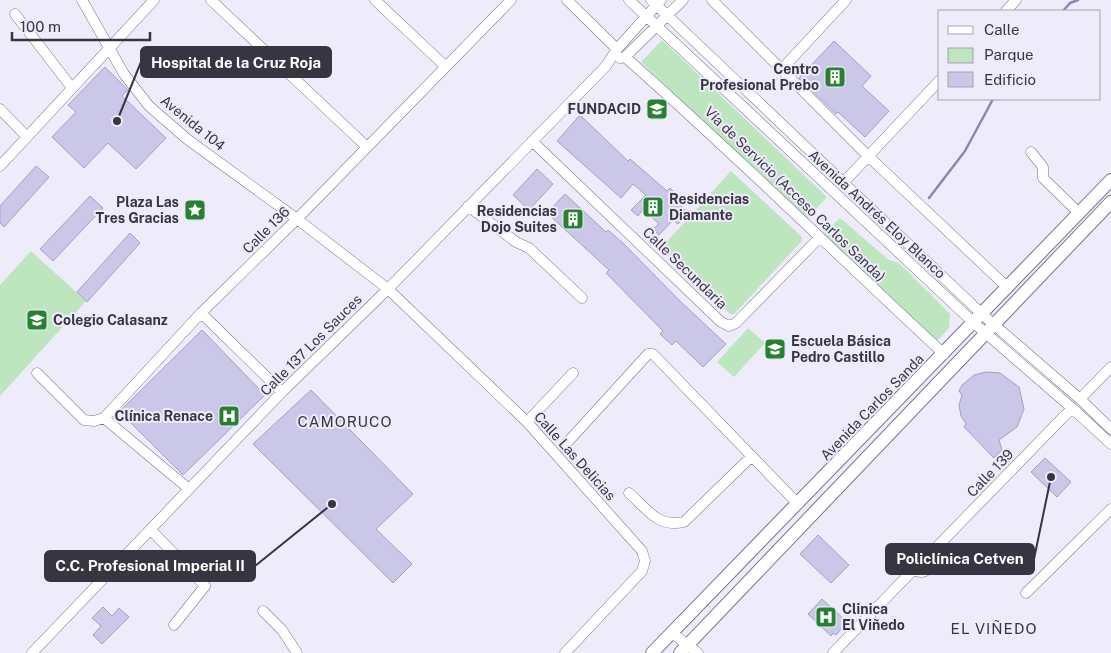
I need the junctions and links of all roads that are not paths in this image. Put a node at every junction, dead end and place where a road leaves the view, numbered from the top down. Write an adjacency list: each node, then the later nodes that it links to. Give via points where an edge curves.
1 (82, 0): 18 (street, Avenida 104)
2 (154, 0): 18 (street)
3 (211, 0): 29 (street)
4 (375, 0): 22 (street)
5 (510, 0): 22 (street, Calle 136)
6 (567, 0): 19 (street)
7 (629, 0): 15 (street, Avenida Andrés Eloy Blanco)
8 (683, 0): 16 (street)
9 (712, 0): 23 (street)
10 (846, 0): 23 (street)
11 (1016, 0): 13 (street)
12 (656, 2): 15 (street); 16 (street, Avenida Andrés Eloy Blanco)
13 (1007, 10)
14 (15, 14): 25 (street)
15 (645, 16): 17 (street, Avenida Andrés Eloy Blanco); 19 (street)
16 (668, 17): 17 (street); 34 (street, Avenida Andrés Eloy Blanco)
17 (657, 27): 20 (street); 44 (street, Avenida Andrés Eloy Blanco)
18 (108, 48): 25 (street); 38 (street, Avenida 104, via 154,111 187,139)
19 (616, 49): 21 (street)
20 (625, 57): 21 (street); 39 (street, Vía de Servicio (Acceso Carlos Sanda), via 693,116)
21 (612, 60): 28 (street, Calle 137 Los Sauces)
22 (445, 66): 29 (street, Calle 136)
23 (782, 69): 31 (street)
24 (938, 82): 31 (street)
25 (72, 88): 27 (street)
26 (0, 109): 27 (street)
27 (27, 137): 32 (street)
28 (532, 141): 36 (street, Calle 137 Los Sauces); 39 (street, Calle Secundaria, via 721,322 729,326 736,323)
29 (367, 147): 38 (street, Calle 136)
30 (1031, 152): 37 (street, via 1043,167 1042,178)
31 (868, 156): 34 (street); 40 (street)
32 (0, 166)
33 (1111, 180): 37 (street, Avenida Carlos Sanda)
34 (842, 183): 44 (street, Avenida Andrés Eloy Blanco)
35 (1111, 202): 45 (street)
36 (468, 206): 41 (street, Calle 137 Los Sauces); 42 (street, via 529,248)
37 (1079, 214): 40 (street, Avenida Carlos Sanda)
38 (297, 218): 41 (street, Avenida 104); 43 (street, Calle 136)
39 (819, 238): 46 (street, Vía de Servicio (Acceso Carlos Sanda))
40 (1007, 287): 44 (street, Avenida Carlos Sanda)
41 (388, 289): 50 (street, Calle 137 Los Sauces); 54 (street, Calle Las Delicias)
42 (582, 298)
43 (201, 314): 50 (street); 53 (street, Calle 136)
44 (978, 319): 45 (street, Avenida Andrés Eloy Blanco); 46 (street, Avenida Carlos Sanda)
45 (990, 329): 51 (street, Avenida Andrés Eloy Blanco); 52 (street, Avenida Andrés Eloy Blanco); 68 (street)
46 (944, 354): 61 (street, Avenida Carlos Sanda)
47 (1111, 367): 51 (street)
48 (37, 372): 53 (street, via 84,420)
49 (573, 373): 54 (street)
50 (282, 392): 59 (street, Calle 137 Los Sauces)
51 (1080, 399): 55 (street, Avenida Andrés Eloy Blanco)
52 (1072, 408): 56 (street, Avenida Andrés Eloy Blanco); 73 (street, Calle 139, via 928,556 919,553 914,556 911,562 914,569)
53 (104, 418): 59 (street)
54 (528, 422): 71 (street, Calle Las Delicias, via 642,551 645,561 642,571)
55 (1111, 429)
56 (1111, 444)
57 (565, 445): 58 (street, via 648,354 653,354)
58 (751, 457): 60 (street, via 684,522 663,523); 61 (street)
59 (189, 489): 63 (street, Calle 137 Los Sauces)
60 (629, 493)
61 (798, 504): 67 (street, Avenida Carlos Sanda)
62 (1111, 508): 64 (street)
63 (152, 531): 66 (street, via 205,586); 69 (street, Calle 137 Los Sauces)
64 (1026, 593)
65 (263, 611): 70 (street, via 282,630)
66 (174, 625)
67 (672, 633): 68 (street); 72 (street, Avenida Carlos Sanda)
68 (688, 650)
69 (32, 653)
70 (297, 653)
71 (565, 653)
72 (652, 653)
73 (833, 653)

